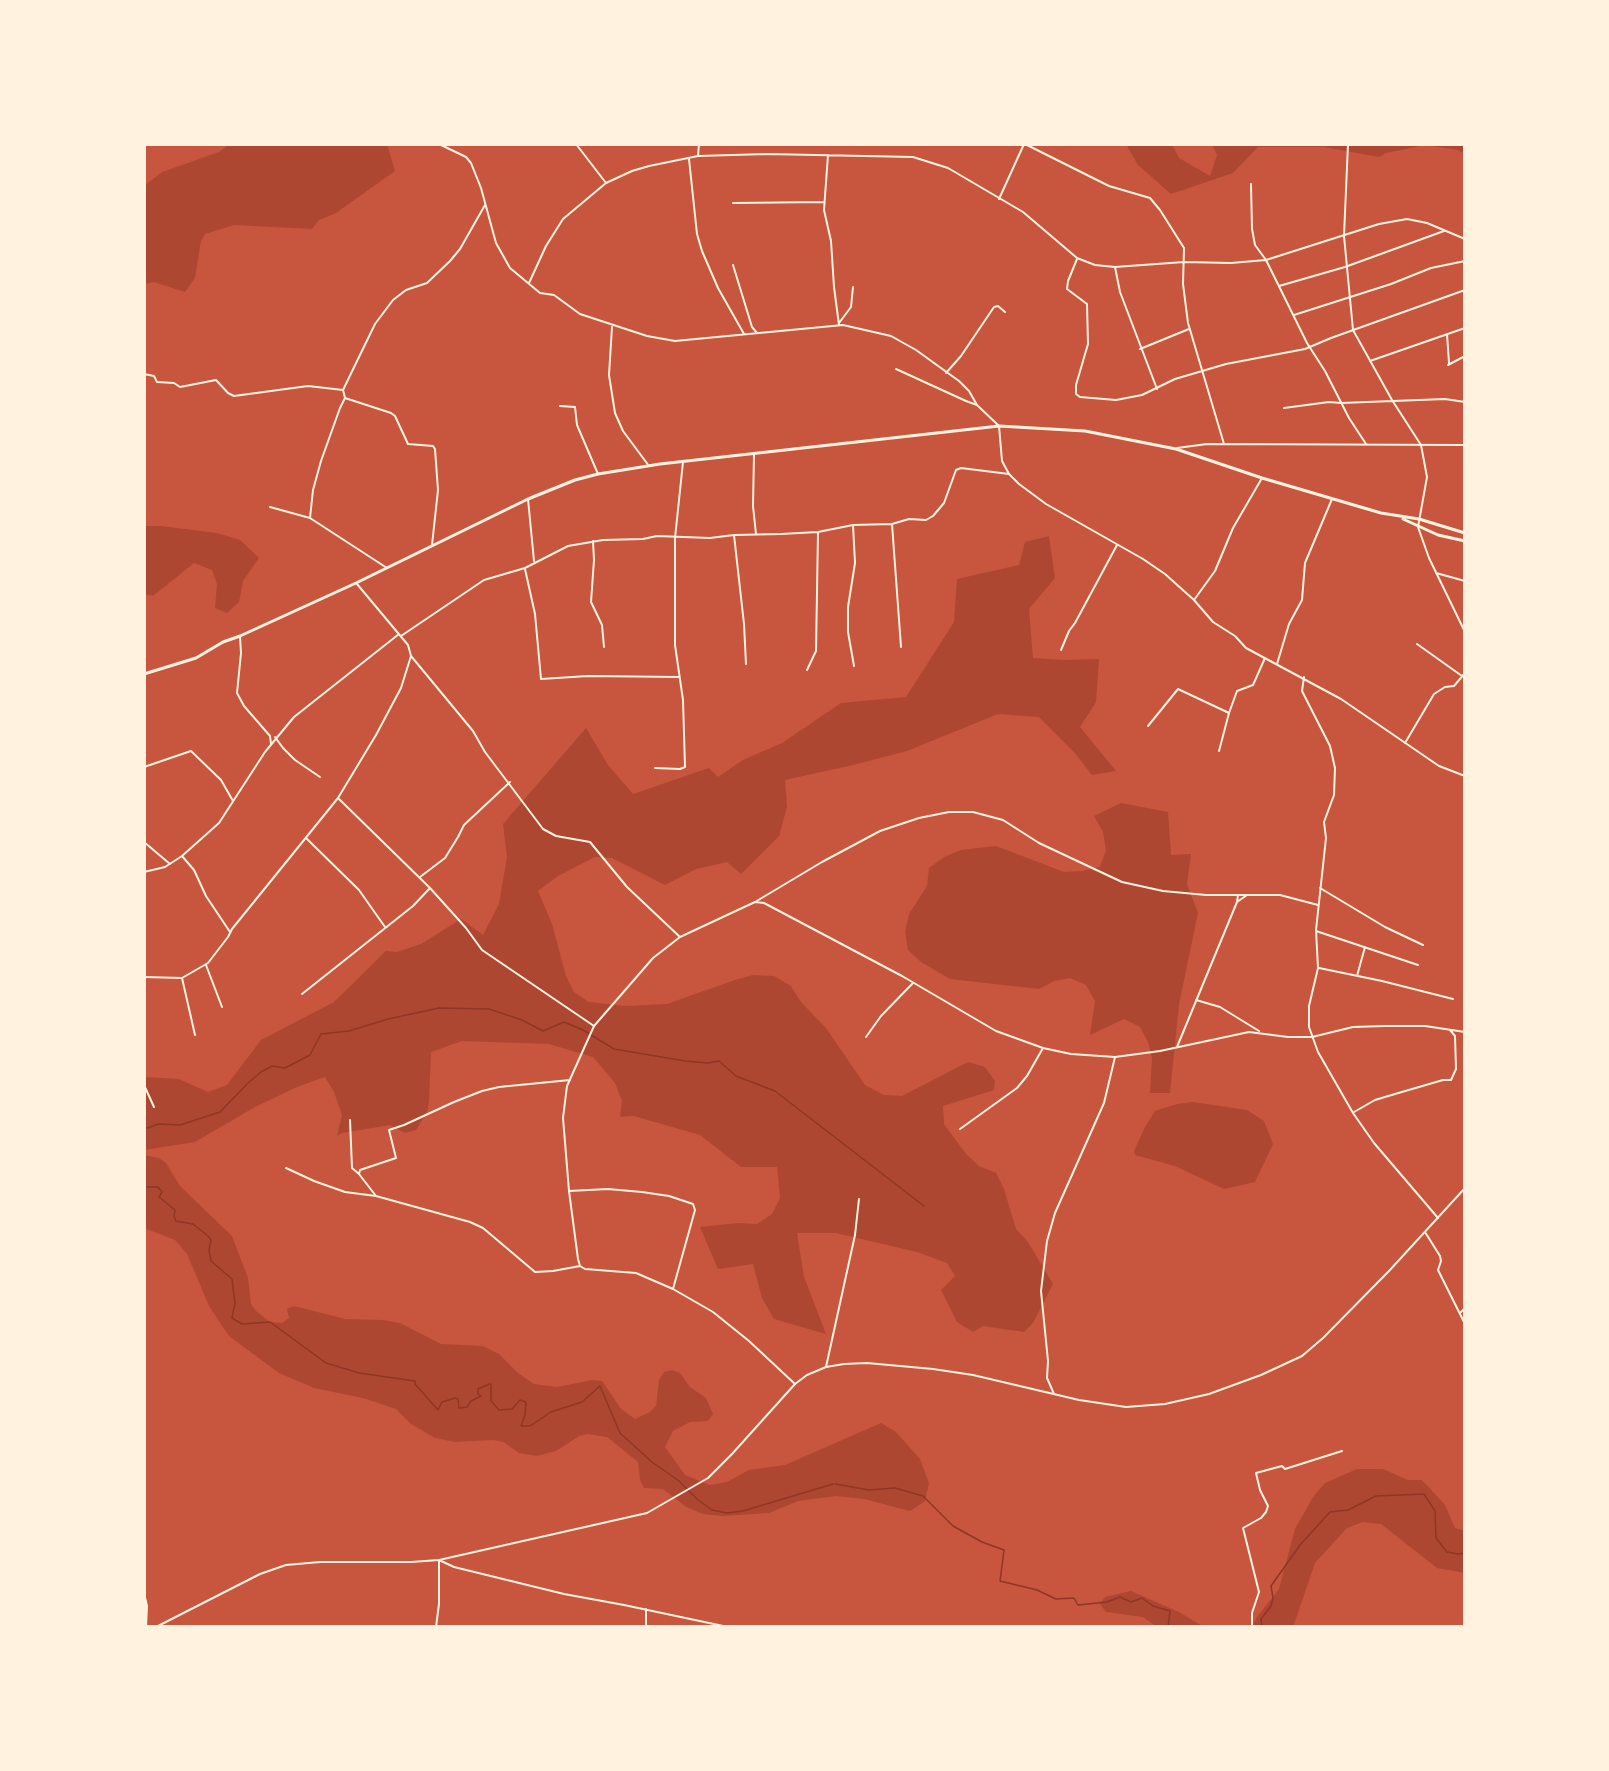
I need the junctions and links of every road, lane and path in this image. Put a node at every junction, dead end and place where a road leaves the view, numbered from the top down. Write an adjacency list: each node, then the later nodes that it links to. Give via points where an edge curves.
1 (439, 144): 14 (street, via 471,163)
2 (576, 144): 9 (street)
3 (699, 144): 7 (street)
4 (1025, 144): 11 (street); 21 (street, via 1109,186 1150,198 1182,242)
5 (1348, 144): 16 (street)
6 (828, 154): 7 (street); 11 (street, via 914,157 948,168); 12 (street)
7 (698, 156): 8 (street)
8 (688, 159): 9 (street, via 649,166); 38 (street, via 702,251)
9 (606, 183): 25 (street, via 563,219)
10 (1251, 184): 19 (street, via 1253,240)
11 (999, 199): 18 (street, via 1037,223)
12 (824, 202): 13 (street); 32 (street)
13 (733, 203)
14 (485, 205): 25 (street, via 501,255); 49 (street, via 450,261 427,283 406,290 384,309)
15 (1444, 231): 16 (street, via 1407,219); 17 (street); 24 (street)
16 (1344, 236): 19 (street); 24 (street)
17 (1465, 239)
18 (1077, 258): 23 (street); 48 (street, via 1067,289 1087,304 1088,344 1077,394 1122,400)
19 (1266, 260): 21 (street); 26 (street)
20 (1465, 261): 29 (street, via 1431,268)
21 (1184, 262): 23 (street); 35 (street)
22 (734, 265): 37 (street)
23 (1115, 267): 41 (street)
24 (1345, 267): 26 (street); 29 (street)
25 (529, 283): 33 (street, via 580,314)
26 (1279, 286): 31 (street)
27 (853, 287): 32 (street, via 851,307)
28 (1465, 290): 36 (street)
29 (1348, 297): 31 (street); 36 (street)
30 (1005, 312): 46 (street, via 994,307)
31 (1294, 315): 40 (street)
32 (839, 324): 37 (street); 46 (street, via 891,336)
33 (613, 326): 38 (street, via 666,340); 65 (street, via 609,375 615,413)
34 (1465, 328): 39 (street)
35 (1189, 329): 41 (street); 45 (street)
36 (1353, 330): 40 (street); 43 (street)
37 (757, 333): 38 (street)
38 (744, 334)
39 (1447, 334): 42 (street, via 1449,364); 43 (street)
40 (1310, 347): 45 (street); 53 (street)
41 (1140, 349): 48 (street)
42 (1465, 356)
43 (1370, 361): 51 (street)
44 (896, 369): 54 (street)
45 (1202, 371): 48 (street); 58 (street)
46 (946, 373): 54 (street, via 966,388)
47 (144, 374): 49 (street, via 154,376 157,382 180,387 216,380 234,396 308,386)
48 (1157, 388)
49 (343, 390): 50 (street)
50 (345, 398): 72 (street, via 321,461); 86 (street, via 391,413 408,444 434,446 438,490)
51 (1392, 400): 52 (street); 53 (street); 60 (street)
52 (1465, 402)
53 (1341, 403): 56 (street); 59 (street)
54 (977, 405): 57 (street)
55 (560, 406): 66 (street, via 575,406 577,425)
56 (1284, 408)
57 (999, 426): 62 (highway, via 1085,431); 63 (highway); 67 (street, via 1001,456)
58 (1225, 444): 59 (street); 62 (street, via 1194,444)
59 (1366, 444): 60 (street)
60 (1421, 445): 61 (street); 74 (street, via 1427,477)
61 (1465, 445)
62 (1176, 449): 68 (highway)
63 (754, 454): 64 (highway); 80 (street)
64 (683, 462): 65 (highway); 82 (street)
65 (649, 466): 66 (highway)
66 (598, 474): 69 (highway)
67 (1010, 474): 75 (street, via 956,470 944,503 933,516); 85 (street, via 1047,504)
68 (1262, 478): 70 (highway); 93 (street, via 1233,528 1218,566)
69 (528, 499): 86 (highway); 87 (street)
70 (1332, 499): 73 (highway); 104 (street, via 1305,562 1302,600 1289,624)
71 (270, 507): 72 (street)
72 (310, 518): 88 (street)
73 (1402, 518): 74 (highway); 77 (highway)
74 (1419, 519): 77 (street); 79 (highway)
75 (892, 524): 76 (street); 99 (street)
76 (853, 525): 78 (street); 105 (street, via 855,563 848,632)
77 (1418, 527): 84 (highway); 90 (street)
78 (818, 532): 80 (street); 106 (street, via 816,651)
79 (1465, 533)
80 (756, 534): 81 (street)
81 (735, 535): 82 (street); 103 (street)
82 (675, 537): 83 (street); 109 (street, via 675,645)
83 (592, 541): 87 (street, via 568,546); 98 (street, via 591,602 600,621)
84 (1465, 541)
85 (1117, 544): 93 (street, via 1165,574); 100 (street)
86 (432, 545): 88 (highway)
87 (534, 562): 89 (street)
88 (387, 568): 92 (highway)
89 (525, 568): 95 (street, via 472,587); 109 (street, via 542,679)
90 (1436, 573): 91 (street); 94 (street)
91 (1465, 581)
92 (356, 583): 95 (street); 96 (highway)
93 (1194, 600): 102 (street, via 1213,622)
94 (1465, 633)
95 (400, 635): 101 (street); 113 (street, via 294,717)
96 (240, 636): 107 (highway, via 196,658); 115 (street, via 237,693)
97 (1418, 645): 108 (street)
98 (604, 647)
99 (901, 647)
100 (1061, 650)
101 (411, 656): 121 (street, via 444,693); 122 (street, via 376,735)
102 (1265, 658): 104 (street); 111 (street, via 1253,685 1237,691)
103 (746, 664)
104 (1277, 664): 110 (street)
105 (854, 666)
106 (807, 670)
107 (144, 674)
108 (1463, 674): 114 (street, via 1454,686 1434,694)
109 (679, 677): 118 (street, via 685,767)
110 (1304, 677): 114 (street); 131 (street, via 1302,691 1330,747 1335,768 1334,795 1324,822)
111 (1229, 713): 112 (street, via 1178,689); 116 (street)
112 (1148, 726)
113 (275, 737): 115 (street); 120 (street, via 295,760)
114 (1405, 743): 119 (street, via 1440,766)
115 (272, 744): 123 (street)
116 (1220, 751)
117 (144, 767): 123 (street, via 191,751 221,780)
118 (654, 768)
119 (1465, 776)
120 (320, 777)
121 (510, 782): 129 (street, via 464,825 445,858); 140 (street, via 543,829 556,836 590,842 627,887)
122 (338, 798): 124 (street); 129 (street)
123 (233, 801): 126 (street, via 219,823)
124 (306, 838): 137 (street, via 359,890); 139 (street)
125 (144, 842): 127 (street)
126 (182, 856): 127 (street); 139 (street)
127 (170, 864): 128 (street)
128 (144, 872)
129 (420, 877): 130 (street)
130 (430, 888): 137 (street); 154 (street, via 482,950)
131 (1320, 888): 136 (street); 141 (street)
132 (1249, 894): 133 (street); 135 (street); 136 (street, via 1280,895)
133 (1238, 895): 134 (street, via 1163,891 1122,882 1039,843 1003,820 973,812 949,812 880,831); 135 (street)
134 (755, 902): 140 (street); 149 (street, via 778,910)
135 (1237, 902): 152 (street)
136 (1318, 905): 138 (street)
137 (385, 927): 150 (street)
138 (1316, 930): 142 (street); 145 (street)
139 (230, 932): 143 (street)
140 (680, 937): 154 (street, via 652,958)
141 (1423, 945)
142 (1365, 947): 144 (street); 146 (street)
143 (206, 965): 148 (street); 153 (street)
144 (1418, 965)
145 (1318, 968): 146 (street); 160 (street, via 1308,1018)
146 (1357, 976): 151 (street)
147 (144, 977): 148 (street)
148 (182, 978): 158 (street)
149 (913, 983): 159 (street); 162 (street, via 996,1031)
150 (302, 994)
151 (1453, 999)
152 (1196, 1000): 157 (street, via 1220,1007); 161 (street)
153 (222, 1007)
154 (594, 1026): 164 (street)
155 (1450, 1030): 156 (street); 160 (street, via 1425,1026 1353,1027); 167 (street, via 1455,1036 1456,1069 1451,1080 1395,1094)
156 (1465, 1032)
157 (1261, 1033): 160 (street); 161 (street)
158 (195, 1035)
159 (866, 1037)
160 (1312, 1037): 167 (street)
161 (1177, 1047): 163 (street)
162 (1043, 1048): 163 (street); 169 (street, via 1017,1088)
163 (1115, 1057): 185 (street, via 1104,1103 1047,1241 1041,1291 1047,1378)
164 (570, 1080): 171 (street, via 482,1091 389,1130 396,1158 360,1170); 173 (street, via 563,1118)
165 (144, 1085): 166 (street)
166 (154, 1107)
167 (1353, 1113): 176 (street)
168 (350, 1120): 171 (street, via 352,1168)
169 (960, 1129)
170 (286, 1168): 174 (street, via 345,1192)
171 (359, 1174): 174 (street)
172 (1465, 1188): 176 (street)
173 (569, 1191): 178 (street); 179 (street, via 642,1192 693,1204 695,1210)
174 (376, 1196): 178 (street, via 483,1228 535,1272)
175 (859, 1199): 183 (street, via 855,1235)
176 (1438, 1218): 177 (street)
177 (1425, 1232): 181 (street, via 1440,1256 1438,1270); 185 (street, via 1323,1338 1302,1356 1261,1375 1209,1394 1165,1404 1126,1407)
178 (580, 1266): 179 (street, via 636,1273)
179 (673, 1289): 184 (street, via 713,1312)
180 (1465, 1308): 181 (street)
181 (1460, 1313): 182 (street)
182 (1465, 1324)
183 (826, 1367): 184 (street); 185 (street, via 867,1363 933,1369)
184 (795, 1384): 187 (street, via 708,1478 647,1513)
185 (1054, 1394)
186 (1342, 1451): 195 (street, via 1285,1469 1282,1466 1256,1473 1268,1506 1261,1518 1243,1528 1259,1595)
187 (439, 1560): 189 (street, via 564,1594); 191 (street, via 286,1565 260,1574); 192 (street)
188 (144, 1593): 190 (street)
189 (646, 1609): 193 (street); 194 (street)
190 (146, 1627)
191 (156, 1627)
192 (436, 1627)
193 (646, 1627)
194 (728, 1627)
195 (1252, 1627)

